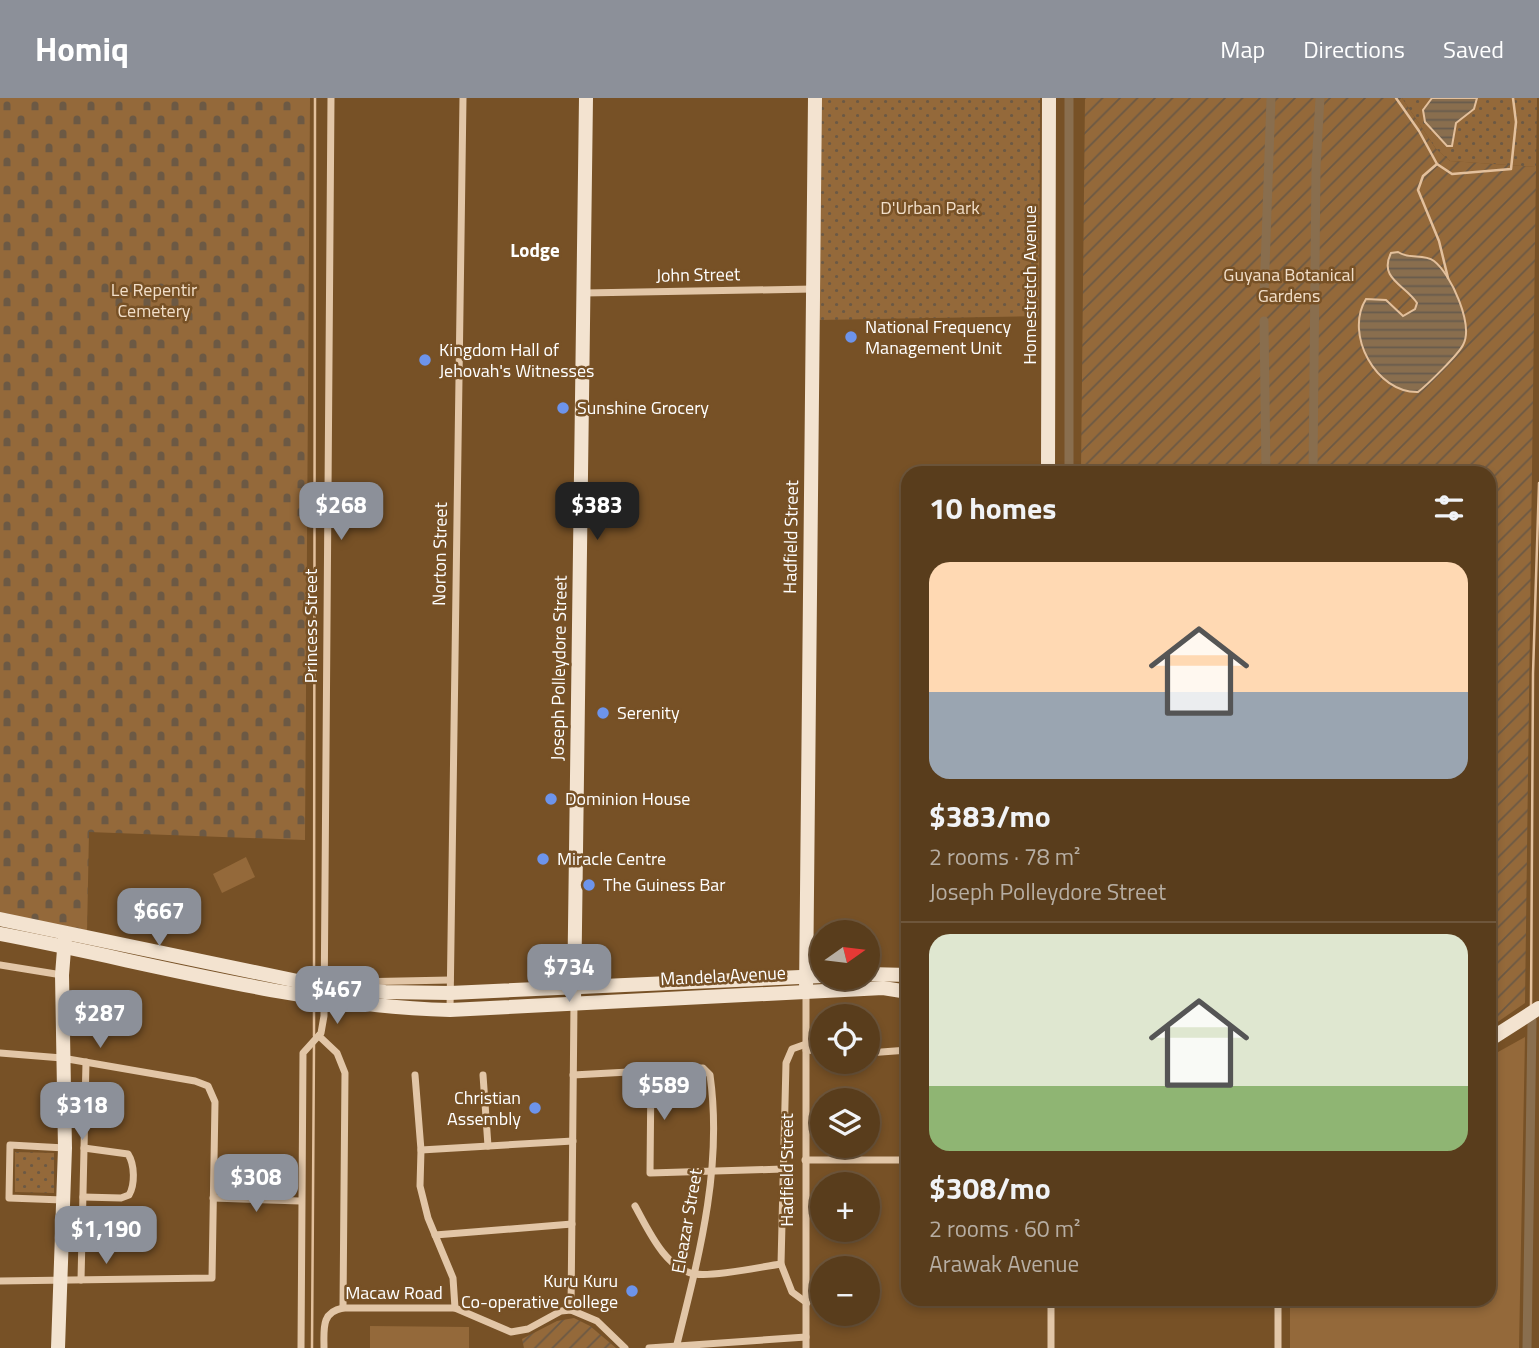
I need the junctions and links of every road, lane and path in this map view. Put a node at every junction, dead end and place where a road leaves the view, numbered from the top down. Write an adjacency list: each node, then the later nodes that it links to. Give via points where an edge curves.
1 (331, 98): 20 (street, Princess Street)
2 (463, 98): 18 (street, Norton Street)
3 (586, 98): 7 (street, Joseph Polleydore Street)
4 (815, 98): 6 (street, Hadfield Street)
5 (1049, 98): 8 (street, Homestretch Avenue)
6 (813, 289): 7 (street, John Street); 16 (street, Hadfield Street)
7 (583, 293): 19 (street, Joseph Polleydore Street)
8 (1048, 466)
9 (0, 919): 11 (street, Mandela Avenue)
10 (0, 934): 11 (street, Mandela Avenue)
11 (65, 940): 14 (street); 20 (street, Mandela Avenue)
12 (0, 965): 14 (street)
13 (880, 974): 15 (street)
14 (62, 975): 33 (street)
15 (901, 975)
16 (805, 977): 17 (street, Mandela Avenue); 19 (street, Mandela Avenue); 22 (street, Hadfield Street)
17 (810, 977)
18 (450, 986): 19 (street, Mandela Avenue); 20 (street, Mandela Avenue, via 385,992); 25 (street, Norton Street)
19 (574, 986): 23 (street, Joseph Polleydore Street)
20 (318, 990): 25 (street, Mandela Avenue, via 384,1008); 27 (street, Princess Street)
21 (901, 991): 22 (street, Mandela Avenue)
22 (806, 992): 23 (street, Mandela Avenue); 28 (street, Hadfield Street)
23 (574, 1002): 25 (street, Mandela Avenue); 38 (street)
24 (1539, 1008): 26 (street)
25 (450, 1010)
26 (1496, 1035)
27 (318, 1037): 51 (street, via 305,1048); 63 (street, via 337,1054 345,1073)
28 (806, 1047): 29 (street); 44 (street, Hadfield Street); 46 (street, via 792,1049 786,1063)
29 (810, 1048)
30 (901, 1051): 31 (street)
31 (880, 1052)
32 (0, 1053): 33 (street)
33 (62, 1058): 34 (street); 41 (street)
34 (86, 1062): 42 (street); 49 (street, via 208,1086 214,1093)
35 (651, 1070): 38 (street, Eleazar Street); 47 (street, Eleazar Street, via 703,1068 709,1073); 47 (street, via 650,1173)
36 (415, 1075): 43 (street)
37 (483, 1075): 40 (street)
38 (573, 1075): 39 (street)
39 (573, 1141): 40 (street); 53 (street)
40 (488, 1146): 43 (street)
41 (65, 1148): 50 (street); 50 (street, via 10,1145 9,1198)
42 (84, 1148): 48 (street); 48 (street, via 128,1154 133,1167 129,1195)
43 (421, 1150): 54 (street, via 420,1186)
44 (805, 1160): 45 (street); 60 (street, Hadfield Street)
45 (901, 1160)
46 (783, 1169): 47 (street); 55 (street)
47 (714, 1171): 56 (street, Eleazar Street)
48 (83, 1197): 58 (street)
49 (213, 1198): 51 (street); 58 (street, via 212,1278)
50 (63, 1200): 57 (street)
51 (300, 1201): 69 (street)
52 (635, 1206): 56 (street, via 665,1254)
53 (572, 1224): 54 (street); 65 (street)
54 (435, 1235): 64 (street, via 453,1279)
55 (781, 1264): 56 (street); 60 (street, via 792,1292)
56 (695, 1274): 67 (street, Eleazar Street)
57 (61, 1280): 58 (street); 59 (street); 68 (street)
58 (81, 1280)
59 (0, 1281)
60 (807, 1303): 66 (street, Hadfield Street)
61 (1051, 1306): 74 (street)
62 (1278, 1306): 75 (street)
63 (343, 1308): 64 (street, Macaw Road); 70 (street, Macaw Road, via 326,1317)
64 (456, 1308): 65 (street, Macaw Road, via 511,1332)
65 (571, 1310): 71 (street, via 597,1321)
66 (806, 1337): 67 (street); 73 (street, Hadfield Street)
67 (677, 1344): 72 (street)
68 (58, 1348)
69 (301, 1348)
70 (324, 1348)
71 (625, 1348)
72 (649, 1348)
73 (806, 1348)
74 (1051, 1348)
75 (1278, 1348)

